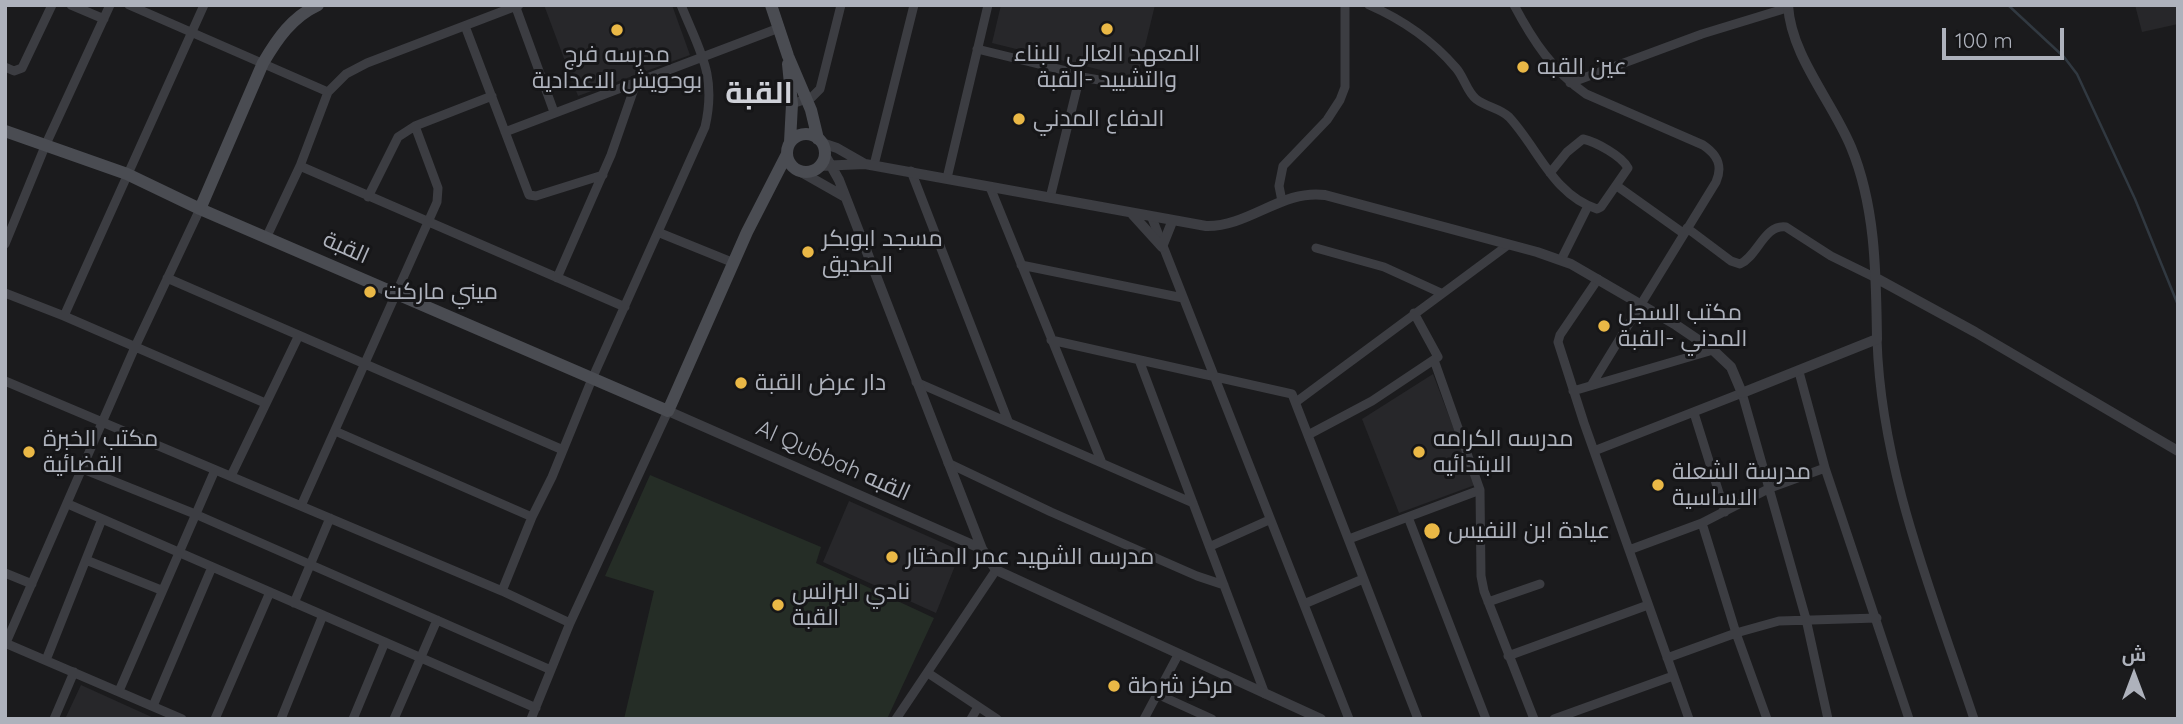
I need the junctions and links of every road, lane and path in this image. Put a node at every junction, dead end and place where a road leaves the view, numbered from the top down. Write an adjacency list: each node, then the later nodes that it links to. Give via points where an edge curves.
1 (52, 5): 25 (street, via 22,68 14,71)
2 (71, 5): 17 (street)
3 (110, 5): 17 (street)
4 (129, 5): 20 (street)
5 (204, 5): 20 (street)
6 (681, 5): 23 (street)
7 (771, 5): 19 (main road)
8 (841, 5): 32 (street, via 820,89)
9 (914, 5): 41 (street)
10 (988, 5): 21 (street)
11 (1345, 5): 54 (street, via 1345,87 1327,120 1283,166)
12 (1369, 5): 45 (street, via 1401,21 1444,55 1473,96 1509,117)
13 (1514, 5): 28 (street, via 1539,48)
14 (516, 6): 18 (street); 34 (street)
15 (1788, 6): 28 (street); 73 (street, via 1803,56 1852,150 1867,204)
16 (311, 7): 24 (main road, via 286,27)
17 (104, 19): 38 (street)
18 (466, 26): 30 (street, via 367,63 346,74); 31 (street)
19 (779, 28): 22 (main road); 23 (street)
20 (190, 32): 24 (street); 46 (street)
21 (977, 49): 26 (street); 48 (street)
22 (788, 56): 32 (main road); 33 (main road)
23 (703, 57): 27 (street); 62 (street, via 711,97 705,127)
24 (263, 63): 30 (street); 56 (main road)
25 (5, 66)
26 (1076, 76): 29 (street); 53 (street)
27 (636, 83): 34 (street); 47 (street)
28 (1570, 83): 61 (street, via 1714,153 1719,176)
29 (1128, 85)
30 (328, 92): 42 (street)
31 (492, 96): 35 (street); 37 (street)
32 (807, 99): 33 (street); 40 (main road)
33 (792, 104): 39 (main road)
34 (554, 112): 37 (street)
35 (415, 126): 51 (street, via 397,137); 60 (street, via 439,195)
36 (5, 131): 38 (main road, القبة)
37 (505, 132): 47 (street, via 532,196)
38 (46, 144): 46 (main road, القبة); 64 (street)
39 (788, 148): 40 (main road, via 800,135 813,136); 44 (main road, via 791,165); 69 (main road)
40 (823, 154): 41 (street); 41 (street, via 837,148); 44 (main road, via 814,170); 52 (street)
41 (870, 164): 43 (street)
42 (300, 166): 51 (street); 63 (street)
43 (911, 171): 48 (street); 103 (street)
44 (801, 172): 52 (street)
45 (1550, 173): 49 (street, via 1578,141 1587,140 1628,165); 55 (street)
46 (127, 174): 56 (main road, القبة); 82 (street)
47 (603, 175): 72 (street)
48 (947, 178): 50 (street)
49 (1617, 186): 55 (street, via 1600,208); 61 (street)
50 (990, 187): 53 (street); 70 (street)
51 (368, 197): 60 (street)
52 (845, 197): 95 (street)
53 (1050, 198): 57 (street)
54 (1282, 201): 59 (street, via 1218,226); 65 (street, via 1302,194 1325,195)
55 (1588, 206): 68 (street)
56 (200, 209): 63 (main road, القبة); 71 (street)
57 (1132, 214): 58 (street); 66 (street)
58 (1152, 218): 59 (street); 66 (street)
59 (1172, 222): 66 (street)
60 (428, 223): 72 (street); 77 (street)
61 (1685, 230): 73 (street, via 1740,264 1772,230 1786,227 1830,256); 79 (street)
62 (660, 233): 69 (street); 80 (street)
63 (267, 236): 77 (main road, القبة)
64 (5, 244)
65 (1507, 245): 68 (street); 76 (street)
66 (1162, 247): 78 (street)
67 (1316, 248): 76 (street, via 1384,267)
68 (1561, 260): 74 (street)
69 (734, 263): 101 (main road)
70 (1021, 265): 78 (street); 85 (street)
71 (167, 278): 83 (street); 86 (street)
72 (556, 278): 80 (street)
73 (1876, 278): 84 (street); 109 (street)
74 (1598, 279): 79 (street); 97 (street, via 1558,340)
75 (5, 293): 82 (street)
76 (1441, 293): 81 (street)
77 (397, 294): 90 (street); 93 (main road, القبة)
78 (1183, 298): 92 (street)
79 (1640, 304): 87 (street); 96 (street)
80 (625, 307): 93 (street)
81 (1414, 313): 89 (street, via 1438,357); 99 (street)
82 (64, 316): 86 (street)
83 (299, 335): 90 (street); 100 (street)
84 (1877, 339): 91 (street); 196 (street, via 1882,410 1900,497)
85 (1051, 340): 88 (street); 111 (street)
86 (135, 347): 100 (street); 104 (street)
87 (1713, 349): 96 (street); 98 (street, via 1731,367)
88 (1139, 360): 92 (street); 118 (street)
89 (1434, 360): 106 (street, via 1372,401); 117 (street)
90 (365, 365): 105 (street); 107 (street)
91 (1799, 372): 98 (street); 112 (street)
92 (1214, 376): 99 (street, via 1283,391 1292,394); 127 (street)
93 (592, 379): 101 (main road, القبة); 107 (street)
94 (5, 381): 104 (street)
95 (915, 382): 103 (street); 110 (street)
96 (1592, 384): 97 (street)
97 (1573, 391): 108 (street)
98 (1742, 393): 102 (street); 116 (street)
99 (1296, 402): 106 (street)
100 (265, 403): 115 (street)
101 (668, 411): 131 (street, Al Qubbah القبه); 154 (street)
102 (1694, 413): 108 (street); 121 (street)
103 (1008, 421): 111 (street)
104 (104, 422): 113 (street); 114 (street)
105 (335, 431): 120 (street); 123 (street)
106 (1308, 435): 129 (street)
107 (563, 450): 123 (street)
108 (1594, 451): 132 (street)
109 (2178, 451)
110 (948, 463): 131 (street); 141 (street, via 1051,512)
111 (1102, 463): 118 (street)
112 (1825, 468): 116 (street); 151 (street)
113 (83, 469): 119 (street); 122 (street)
114 (215, 470): 115 (street); 122 (street)
115 (231, 477): 120 (street)
116 (1770, 488): 121 (street); 152 (street)
117 (1480, 490): 124 (street); 146 (street, via 1481,576)
118 (1193, 503): 130 (street)
119 (68, 504): 126 (street); 140 (street)
120 (301, 506): 125 (street)
121 (1725, 512): 128 (street)
122 (195, 514): 133 (street); 135 (street)
123 (532, 517): 144 (street)
124 (1408, 517): 129 (street); 189 (street)
125 (330, 518): 135 (street); 144 (street)
126 (102, 519): 133 (street); 134 (street)
127 (1269, 520): 130 (street); 148 (street)
128 (1702, 523): 132 (street); 155 (street)
129 (1349, 539): 139 (street)
130 (1210, 546): 141 (street)
131 (982, 550): 137 (street)
132 (1629, 550): 149 (street)
133 (177, 553): 136 (street); 143 (street)
134 (86, 560): 143 (street); 162 (street)
135 (311, 564): 147 (street); 153 (street)
136 (212, 567): 145 (street); 170 (street)
137 (996, 570): 158 (street); 165 (street)
138 (5, 573): 140 (street)
139 (1363, 579): 148 (street); 188 (street)
140 (32, 584): 157 (street)
141 (1224, 584): 169 (street)
142 (1540, 584): 146 (street)
143 (161, 590): 167 (street)
144 (502, 591): 154 (street)
145 (270, 592): 147 (street); 176 (street)
146 (1488, 602): 159 (street)
147 (294, 603): 150 (street)
148 (1304, 604): 187 (street)
149 (1648, 605): 159 (street); 161 (street)
150 (323, 615): 156 (street); 177 (street)
151 (1877, 618): 152 (street); 195 (street)
152 (1806, 619): 155 (street); 194 (street)
153 (437, 620): 160 (street); 163 (street)
154 (570, 623): 163 (street)
155 (1736, 633): 161 (street); 193 (street)
156 (386, 642): 160 (street); 178 (street)
157 (6, 644): 162 (street)
158 (1178, 655): 168 (street); 169 (street)
159 (1508, 656): 190 (street)
160 (420, 657): 172 (street); 179 (street)
161 (1667, 658): 166 (street)
162 (46, 660): 164 (street)
163 (551, 670): 172 (street)
164 (74, 672): 167 (street); 174 (street)
165 (928, 673): 171 (street); 181 (street)
166 (1673, 676): 173 (street); 192 (street)
167 (119, 691): 170 (street)
168 (1157, 694): 184 (street); 185 (street)
169 (1265, 694): 186 (street)
170 (153, 706): 175 (street)
171 (978, 707): 182 (street); 183 (street)
172 (536, 708): 180 (street)
173 (1574, 715): 191 (street)
174 (54, 719)
175 (182, 719)
176 (215, 719)
177 (281, 719)
178 (353, 719)
179 (394, 719)
180 (531, 719)
181 (896, 719)
182 (971, 719)
183 (997, 719)
184 (1144, 719)
185 (1212, 719)
186 (1321, 719)
187 (1349, 719)
188 (1418, 719)
189 (1486, 719)
190 (1534, 719)
191 (1554, 719)
192 (1689, 719)
193 (1767, 719)
194 (1828, 719)
195 (1909, 719)
196 (1974, 719)

